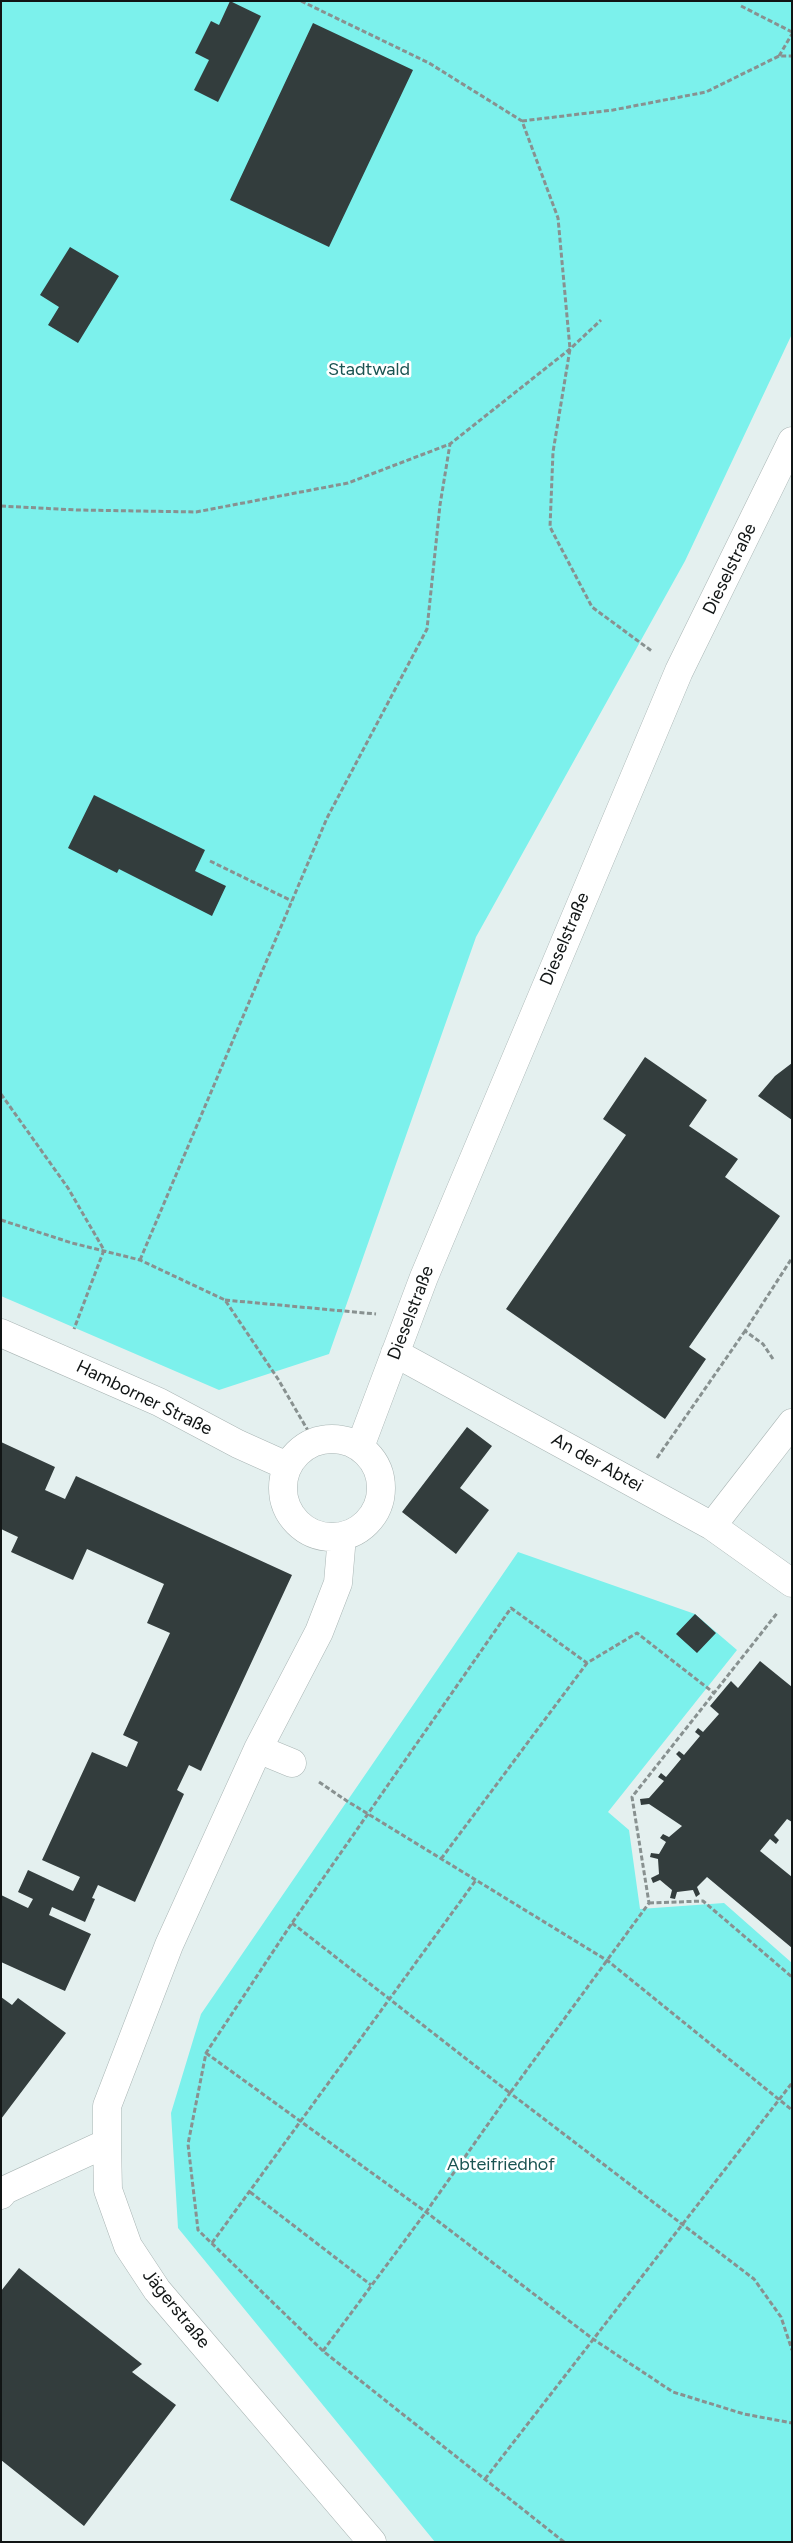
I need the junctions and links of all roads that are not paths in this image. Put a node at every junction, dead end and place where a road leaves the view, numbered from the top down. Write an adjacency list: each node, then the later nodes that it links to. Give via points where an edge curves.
1 (792, 441): 2 (street, Dieselstraße)
2 (783, 484): 4 (street, Dieselstraße, via 679,671 427,1268)
3 (1, 1333): 7 (street, Hamborner Straße, via 159,1402)
4 (396, 1353): 6 (street, Dieselstraße); 8 (street, An der Abtei)
5 (792, 1423): 8 (street)
6 (360, 1447): 7 (street, via 337,1438 314,1441 298,1451); 9 (street, via 373,1460 380,1478 380,1497 373,1514 360,1528)
7 (287, 1466): 9 (street, via 282,1493 292,1518 315,1535)
8 (712, 1526): 10 (street, An der Abtei)
9 (342, 1536): 11 (street, Jägerstraße, via 338,1583 319,1632)
10 (792, 1583)
11 (258, 1749): 12 (street); 13 (street, Jägerstraße, via 169,1945 110,2097)
12 (292, 1763)
13 (107, 2143): 14 (street); 15 (street, Jägerstraße, via 108,2190 128,2246 157,2290)
14 (3, 2190)
15 (372, 2542)

